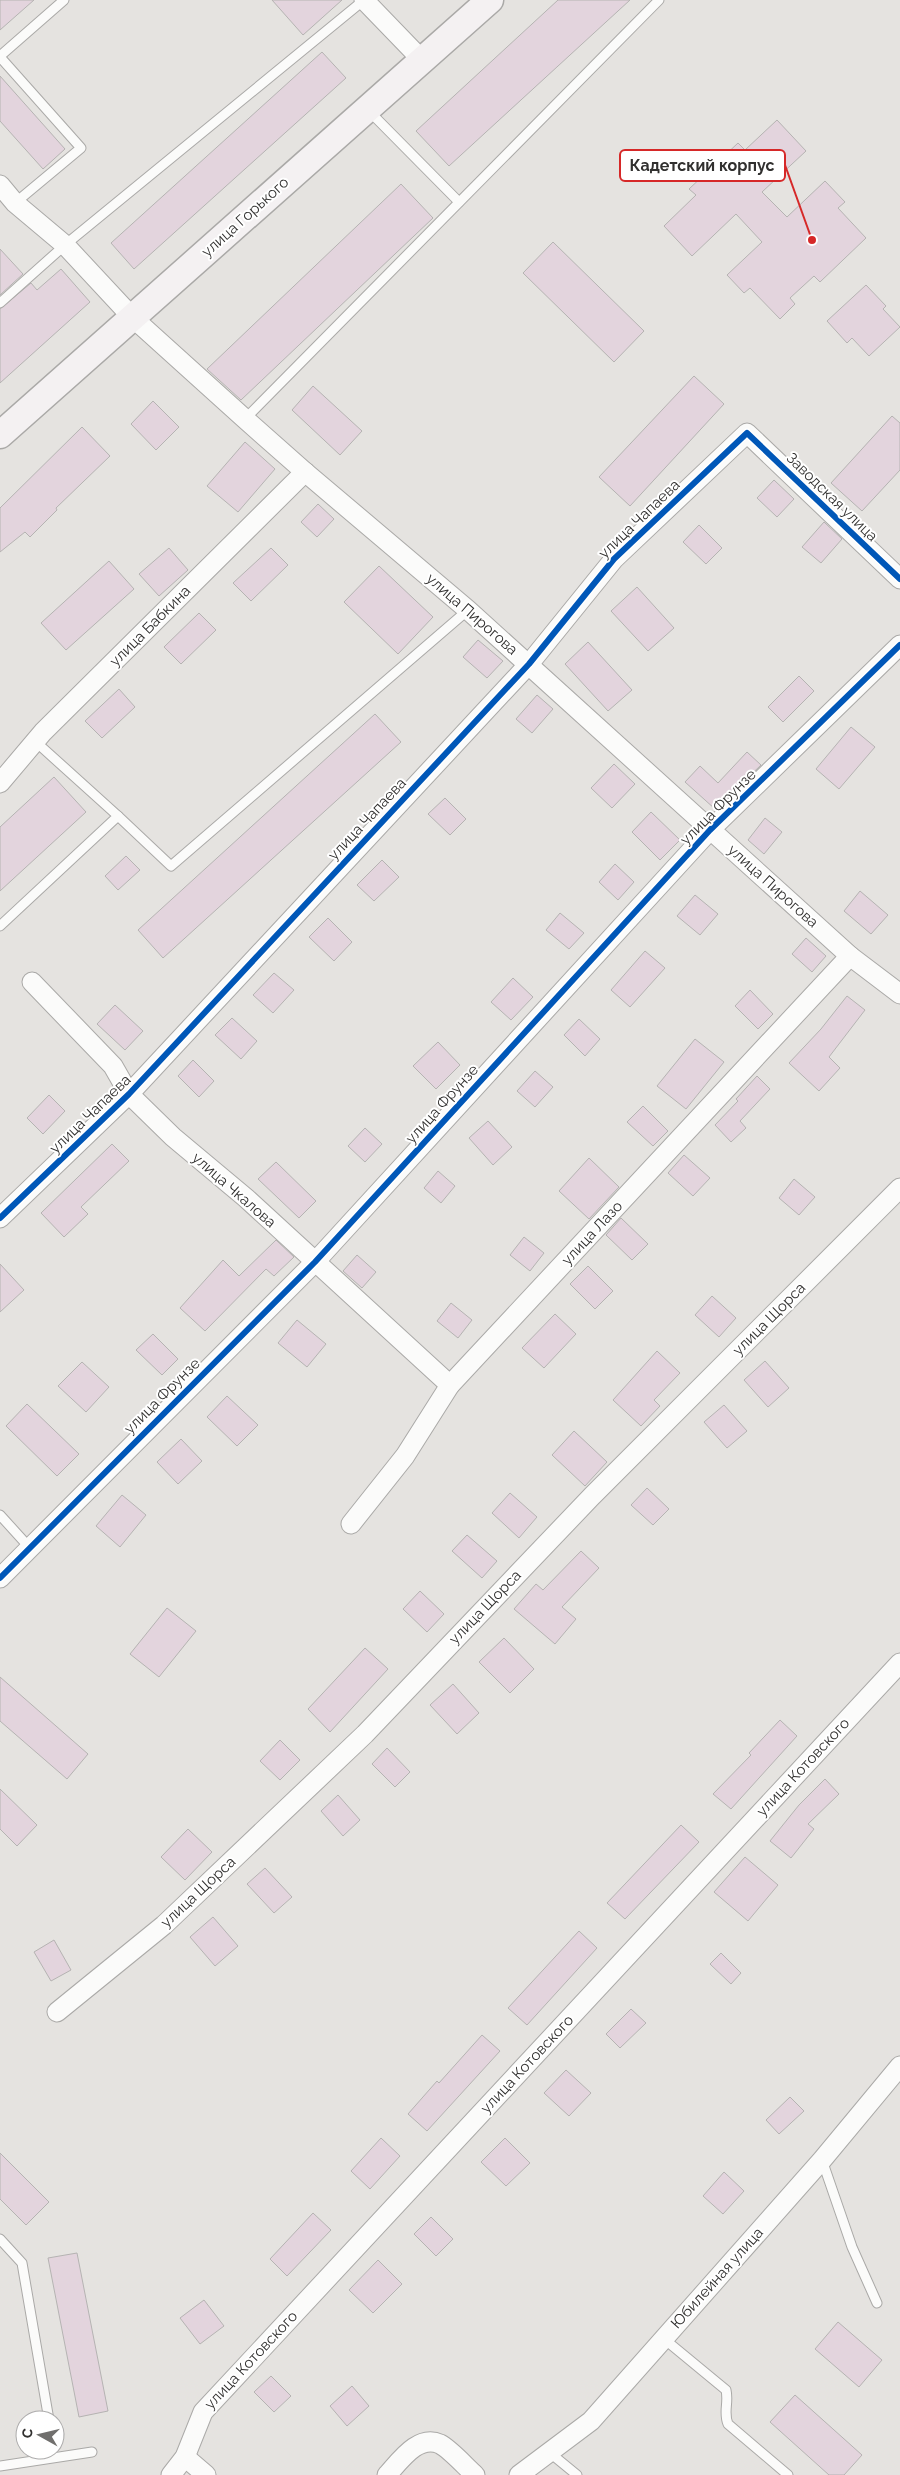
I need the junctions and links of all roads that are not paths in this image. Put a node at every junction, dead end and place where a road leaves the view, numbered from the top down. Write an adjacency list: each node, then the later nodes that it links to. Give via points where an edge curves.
1 (64, 0): 5 (lane)
2 (364, 0): 6 (street); 11 (lane)
3 (490, 0): 6 (street, улица Горького)
4 (659, 0): 9 (lane)
5 (0, 56): 10 (lane, via 81,148)
6 (422, 60): 7 (street, улица Горького)
7 (367, 109): 9 (lane); 13 (street, улица Горького)
8 (0, 185): 10 (street, улица Пирогова)
9 (459, 202): 14 (lane)
10 (15, 203): 11 (street, улица Пирогова)
11 (66, 245): 12 (lane); 13 (street, улица Пирогова)
12 (0, 303)
13 (132, 317): 14 (street, улица Пирогова); 16 (street, улица Горького)
14 (245, 419): 17 (street, улица Пирогова)
15 (747, 434): 18 (street, Заводская улица); 21 (street, улица Чапаева, via 614,559)
16 (0, 435)
17 (305, 472): 19 (street, улица Пирогова); 22 (street, улица Бабкина, via 42,732)
18 (900, 579)
19 (468, 610): 21 (street, улица Пирогова); 24 (lane, via 172,866)
20 (900, 645): 25 (street, улица Фрунзе)
21 (529, 664): 25 (street, улица Пирогова); 30 (street, улица Чапаева)
22 (36, 742): 23 (street, улица Бабкина); 24 (lane)
23 (0, 783)
24 (118, 816): 26 (lane)
25 (710, 830): 27 (street, улица Пирогова); 33 (street, улица Фрунзе)
26 (0, 926)
27 (850, 956): 29 (street, улица Пирогова); 34 (street, улица Лазо)
28 (32, 982): 30 (street, улица Чкалова, via 113,1066)
29 (900, 994)
30 (129, 1094): 32 (street, улица Чапаева); 33 (street, улица Чкалова)
31 (900, 1188): 40 (street, улица Щорса, via 592,1496 364,1734 164,1924)
32 (0, 1218)
33 (315, 1262): 34 (street, улица Чкалова); 37 (street, улица Фрунзе)
34 (450, 1385): 36 (street, улица Лазо, via 405,1456)
35 (0, 1516): 37 (lane)
36 (351, 1524)
37 (28, 1547): 38 (street, улица Фрунзе)
38 (0, 1578)
39 (900, 1663): 50 (street, улица Котовского, via 203,2412)
40 (57, 2012)
41 (900, 2066): 42 (street, Юбилейная улица)
42 (822, 2160): 44 (lane, via 852,2247); 45 (street, Юбилейная улица)
43 (0, 2240): 46 (lane, via 22,2263)
44 (877, 2303)
45 (662, 2338): 48 (street, Юбилейная улица, via 591,2421); 59 (lane, via 726,2390 728,2398 724,2415 728,2424)
46 (47, 2410)
47 (92, 2452): 49 (lane)
48 (549, 2452): 57 (street, Юбилейная улица); 58 (lane)
49 (65, 2453)
50 (185, 2457): 53 (street, улица Котовского); 54 (street)
51 (25, 2460): 52 (lane)
52 (0, 2466)
53 (171, 2475)
54 (206, 2475)
55 (387, 2475): 56 (street, via 408,2452 424,2442 440,2444)
56 (475, 2475)
57 (520, 2475)
58 (577, 2475)
59 (788, 2475)

